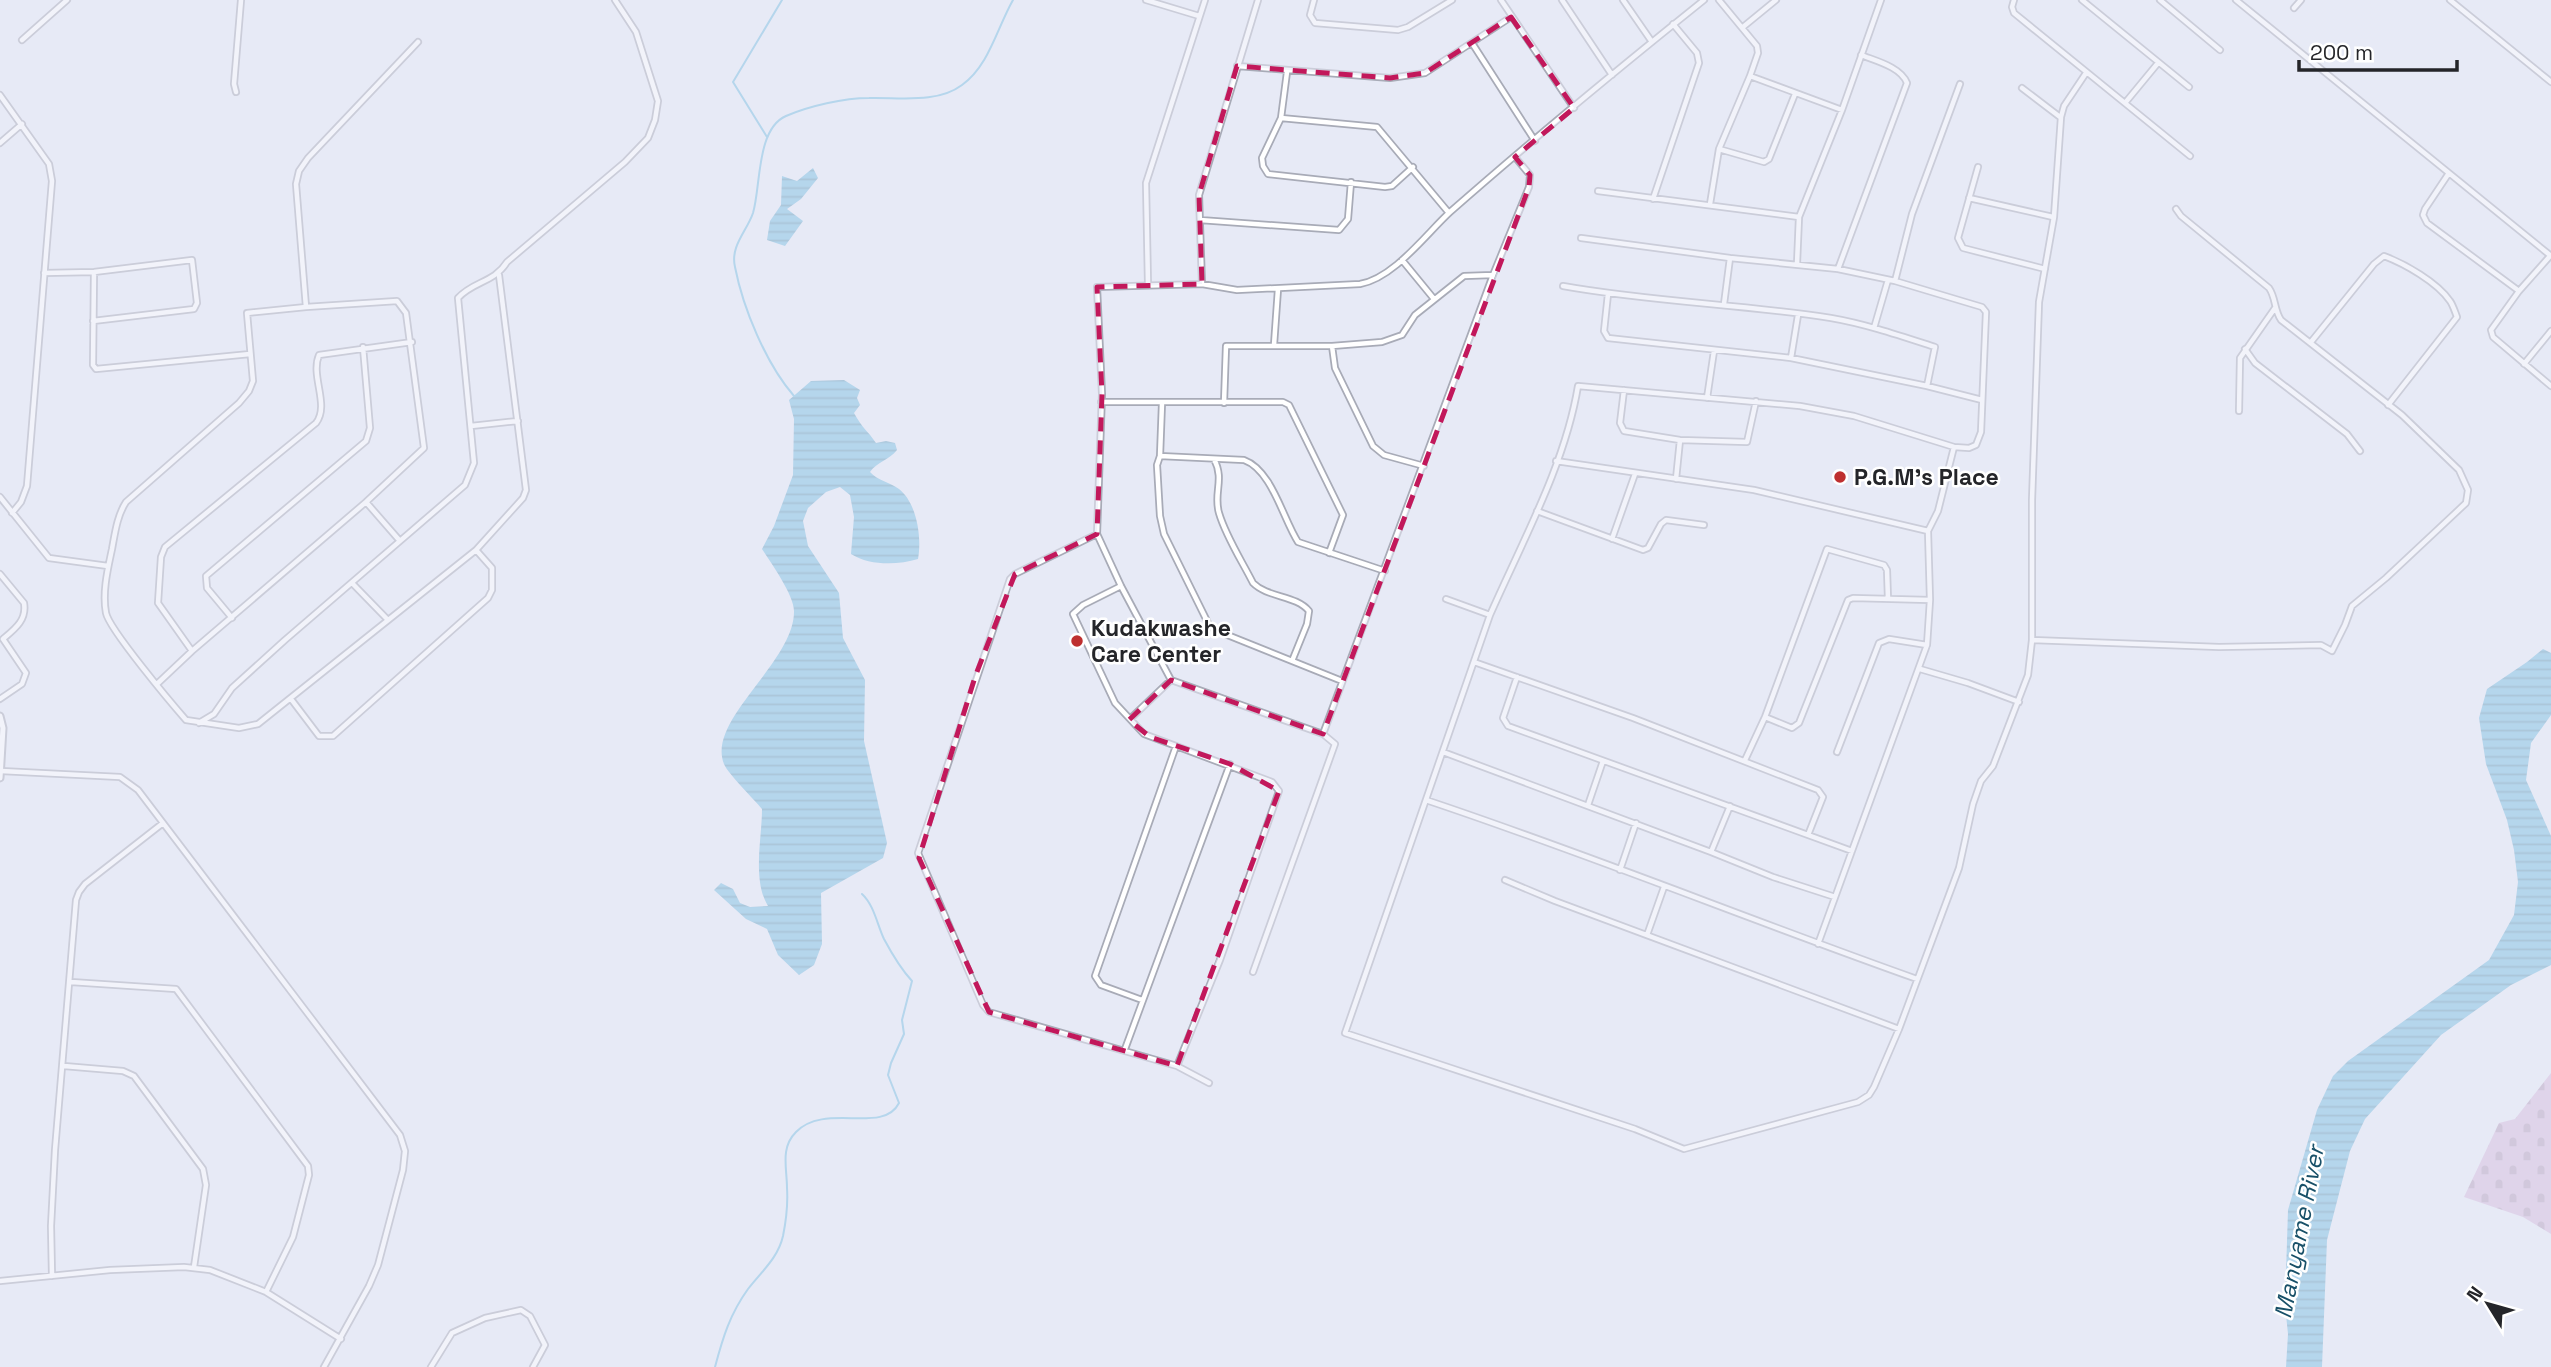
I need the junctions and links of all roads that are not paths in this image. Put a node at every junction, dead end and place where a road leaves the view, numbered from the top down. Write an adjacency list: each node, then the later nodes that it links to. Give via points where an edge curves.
1 (67, 0): 27 (street)
2 (241, 0): 43 (street)
3 (615, 0): 79 (street, via 636,32 658,101 648,138 507,262)
4 (1146, 0): 23 (street)
5 (1205, 0): 23 (street)
6 (1258, 0): 34 (street)
7 (1314, 0): 8 (street, via 1310,15 1315,23 1386,30 1408,27)
8 (1452, 0)
9 (1501, 0): 24 (street)
10 (1562, 0): 37 (street)
11 (1623, 0): 29 (street)
12 (1704, 0): 25 (street)
13 (1719, 0): 26 (street)
14 (1776, 0): 26 (street)
15 (1881, 0): 32 (street)
16 (2014, 0): 36 (street, via 2014,13)
17 (2082, 0): 33 (street)
18 (2160, 0): 31 (street)
19 (2236, 0): 59 (street)
20 (2301, 0): 22 (street)
21 (2450, 0): 39 (street)
22 (2294, 8)
23 (1199, 16): 83 (street, via 1146,183)
24 (1511, 17): 30 (street); 47 (street)
25 (1673, 24): 29 (street); 63 (street, via 1697,53 1699,63)
26 (1743, 27): 38 (street, via 1758,53)
27 (22, 40)
28 (418, 42): 91 (street, via 299,171 296,184)
29 (1652, 42): 37 (street)
30 (1472, 43): 35 (street, via 1429,72 1397,78); 52 (street)
31 (2220, 50)
32 (1861, 55): 48 (street); 75 (street, via 1890,67 1907,83)
33 (2158, 63): 41 (street); 46 (street)
34 (1237, 66): 35 (street); 69 (street, via 1199,195)
35 (1287, 72): 50 (street)
36 (2086, 73): 46 (street); 49 (street)
37 (1612, 75): 47 (street)
38 (1750, 76): 44 (street); 54 (street)
39 (2551, 82)
40 (1960, 83): 82 (street, via 1912,214)
41 (2189, 87)
42 (2022, 88): 49 (street)
43 (236, 92)
44 (1795, 94): 48 (street); 54 (street, via 1769,159 1764,162)
45 (0, 95): 51 (street)
46 (2125, 103): 55 (street)
47 (1574, 108): 52 (street)
48 (1842, 110): 68 (street)
49 (2061, 117): 67 (street)
50 (1281, 118): 57 (street, via 1373,125); 60 (street, via 1262,158 1268,174)
51 (22, 124): 53 (street); 78 (street, via 49,163 52,181)
52 (1535, 141): 56 (street)
53 (0, 143)
54 (1719, 149): 64 (street)
55 (2190, 156)
56 (1515, 158): 66 (street); 80 (street, via 1530,175 1529,187)
57 (1413, 167): 60 (street, via 1389,187); 66 (street)
58 (1978, 167): 62 (street)
59 (2449, 173): 71 (street); 87 (street, via 2423,215 2427,223)
60 (1351, 182): 69 (street, via 1348,219 1339,230)
61 (1598, 191): 63 (street)
62 (1969, 198): 67 (street); 76 (street, via 1958,238 1963,248)
63 (1653, 199): 64 (street)
64 (1710, 204): 68 (street)
65 (2176, 209): 92 (street, via 2269,288)
66 (1449, 213): 73 (street)
67 (2054, 217): 76 (street)
68 (1799, 218): 74 (street)
69 (1200, 220): 84 (street)
70 (1581, 238): 72 (street)
71 (2550, 256): 87 (street)
72 (1730, 258): 74 (street); 90 (street)
73 (1402, 260): 86 (street, via 1366,283); 89 (street)
74 (1797, 264): 75 (street)
75 (1839, 269): 81 (street)
76 (2045, 269): 152 (street, via 2039,302 2032,500)
77 (94, 272): 78 (street); 94 (street); 94 (street, via 192,260 197,303 191,311)
78 (44, 273): 132 (street, via 27,486)
79 (499, 275): 118 (street); 119 (street, via 458,298)
80 (1493, 275): 89 (street, via 1464,276); 126 (street)
81 (1888, 280): 82 (street); 95 (street)
82 (1895, 281): 111 (street, via 1985,309)
83 (1148, 284): 84 (street); 113 (street, via 1097,287)
84 (1202, 284): 86 (street, via 1232,290)
85 (1563, 286): 88 (street)
86 (1278, 289): 99 (street)
87 (2519, 291): 106 (street, via 2491,330)
88 (1608, 294): 90 (street); 103 (street, via 1604,331 1608,338)
89 (1434, 299): 100 (street, via 1399,336)
90 (1724, 304): 93 (street)
91 (306, 307): 97 (street, via 397,301 406,313); 104 (street, via 247,313)
92 (2275, 307): 98 (street, via 2281,320); 102 (street)
93 (1798, 315): 95 (street); 105 (street)
94 (93, 321): 104 (street, via 96,369)
95 (1874, 328): 107 (street, via 1935,347)
96 (2551, 331): 106 (street)
97 (412, 342): 101 (street); 130 (street, via 424,448)
98 (2311, 342): 116 (street); 116 (street, via 2384,256 2425,278 2450,300 2457,317)
99 (1274, 345): 100 (street); 115 (street, via 1226,346)
100 (1332, 346): 126 (street, via 1333,365 1373,446 1384,455)
101 (363, 347): 149 (street, via 370,428 366,441 206,576 207,588); 154 (street, via 319,355 319,418 161,553 158,603)
102 (2245, 349): 117 (street, via 2239,361); 122 (street, via 2255,363 2347,434)
103 (1714, 351): 105 (street); 110 (street)
104 (250, 354): 140 (street, via 253,381 243,398 121,509)
105 (1791, 358): 107 (street)
106 (2524, 364): 108 (street)
107 (1927, 386): 111 (street)
108 (2551, 386)
109 (1625, 390): 110 (street); 120 (street, via 1620,422 1624,431); 125 (street, via 1578,387)
110 (1707, 398): 112 (street)
111 (1982, 400): 121 (street, via 1976,445)
112 (1756, 401): 120 (street, via 1747,442); 121 (street, via 1854,416)
113 (1101, 402): 114 (street); 135 (street)
114 (1162, 403): 115 (street); 123 (street)
115 (1224, 403): 139 (street, via 1289,405 1343,514)
116 (2388, 405): 152 (street, via 2459,470 2468,489 2466,503 2352,606 2332,651 2321,645 2230,648)
117 (2239, 411)
118 (518, 421): 119 (street); 138 (street, via 526,490 514,511)
119 (471, 426): 137 (street, via 474,463 470,478)
120 (1680, 440): 128 (street)
121 (1954, 447): 134 (street, via 1938,511)
122 (2360, 451)
123 (1160, 456): 124 (street); 155 (street, via 1158,499 1163,529 1209,625)
124 (1213, 459): 139 (street, via 1244,460 1258,467 1298,542); 155 (street, via 1220,473 1219,515 1253,583 1309,611)
125 (1556, 461): 127 (street); 131 (street)
126 (1424, 466): 141 (street)
127 (1634, 474): 128 (street); 136 (street)
128 (1676, 479): 134 (street, via 1754,490)
129 (0, 497): 132 (street)
130 (366, 502): 137 (street); 149 (street)
131 (1536, 511): 136 (street); 148 (street)
132 (12, 513): 140 (street, via 49,558)
133 (1704, 525): 136 (street, via 1666,520 1646,550)
134 (1928, 531): 147 (street)
135 (1097, 534): 144 (street); 197 (street, via 1010,579 918,853 986,1009)
136 (1612, 539)
137 (400, 541): 143 (street)
138 (475, 550): 150 (street); 163 (street, via 492,568 488,598 333,736 319,736)
139 (1329, 553): 141 (street)
140 (108, 566): 161 (street, via 106,616)
141 (1385, 571): 160 (street)
142 (0, 574): 151 (street, via 25,607 18,626)
143 (352, 583): 150 (street); 168 (street, via 232,688 214,714)
144 (1121, 586): 159 (street); 167 (street, via 1073,614 1115,703)
145 (1446, 598): 148 (street)
146 (1888, 599): 147 (street); 166 (street, via 1848,600 1799,723 1792,728); 166 (street, via 1884,565 1828,549)
147 (1930, 600): 153 (street)
148 (1490, 615): 156 (street)
149 (232, 618): 154 (street)
150 (388, 620): 163 (street)
151 (1, 637): 162 (street, via 26,673 22,684)
152 (2032, 640): 164 (street)
153 (1927, 645): 157 (street); 172 (street, via 1889,639 1879,643)
154 (192, 651): 161 (street)
155 (1292, 661): 160 (street)
156 (1474, 662): 158 (street); 171 (street)
157 (1920, 669): 164 (street); 184 (street)
158 (1517, 677): 173 (street); 174 (street, via 1503,718 1508,726)
159 (1171, 680): 167 (street); 169 (street)
160 (1342, 681): 169 (street)
161 (157, 684): 168 (street, via 186,720)
162 (0, 699)
163 (291, 699): 168 (street, via 251,727)
164 (2019, 702): 193 (street, via 1993,766 1981,781 1959,868)
165 (0, 716): 176 (street)
166 (1765, 717): 173 (street)
167 (1130, 719): 170 (street, via 1144,734)
168 (199, 723)
169 (1323, 734): 192 (street, via 1335,744)
170 (1176, 746): 175 (street); 195 (street, via 1095,976 1101,985)
171 (1443, 752): 178 (street); 179 (street)
172 (1837, 752)
173 (1745, 760): 183 (street, via 1818,790 1823,797)
174 (1603, 761): 179 (street); 180 (street)
175 (1230, 764): 195 (street); 199 (street, via 1272,782 1279,791)
176 (1, 771): 177 (street); 181 (street, via 120,777 138,790)
177 (0, 778)
178 (1426, 800): 186 (street); 196 (street, via 1345,1033 1635,1129 1684,1150 1858,1102 1874,1087)
179 (1588, 805): 182 (street)
180 (1730, 806): 183 (street); 185 (street)
181 (163, 823): 194 (street, via 79,892); 205 (street, via 400,1135 405,1151 403,1170 378,1265)
182 (1636, 823): 185 (street); 186 (street)
183 (1808, 835): 184 (street)
184 (1853, 851): 189 (street)
185 (1711, 852): 189 (street)
186 (1620, 870): 188 (street)
187 (1505, 880): 190 (street)
188 (1664, 887): 190 (street); 191 (street)
189 (1835, 897): 191 (street)
190 (1647, 935): 196 (street)
191 (1818, 944): 193 (street)
192 (1253, 972)
193 (1917, 979): 196 (street)
194 (71, 982): 198 (street); 204 (street, via 176,989 308,1166 293,1237)
195 (1142, 1000): 197 (street)
196 (1899, 1029)
197 (1125, 1049): 199 (street)
198 (64, 1066): 201 (street, via 134,1076 203,1169 206,1185); 202 (street, via 52,1200)
199 (1177, 1066): 200 (street)
200 (1209, 1083)
201 (194, 1267): 202 (street); 204 (street)
202 (52, 1276): 203 (street)
203 (0, 1281)
204 (266, 1292): 205 (street)
205 (341, 1339): 206 (street)
206 (324, 1367)
207 (431, 1367): 208 (street, via 452,1333 485,1318 521,1310 530,1316 545,1345)
208 (533, 1367)

